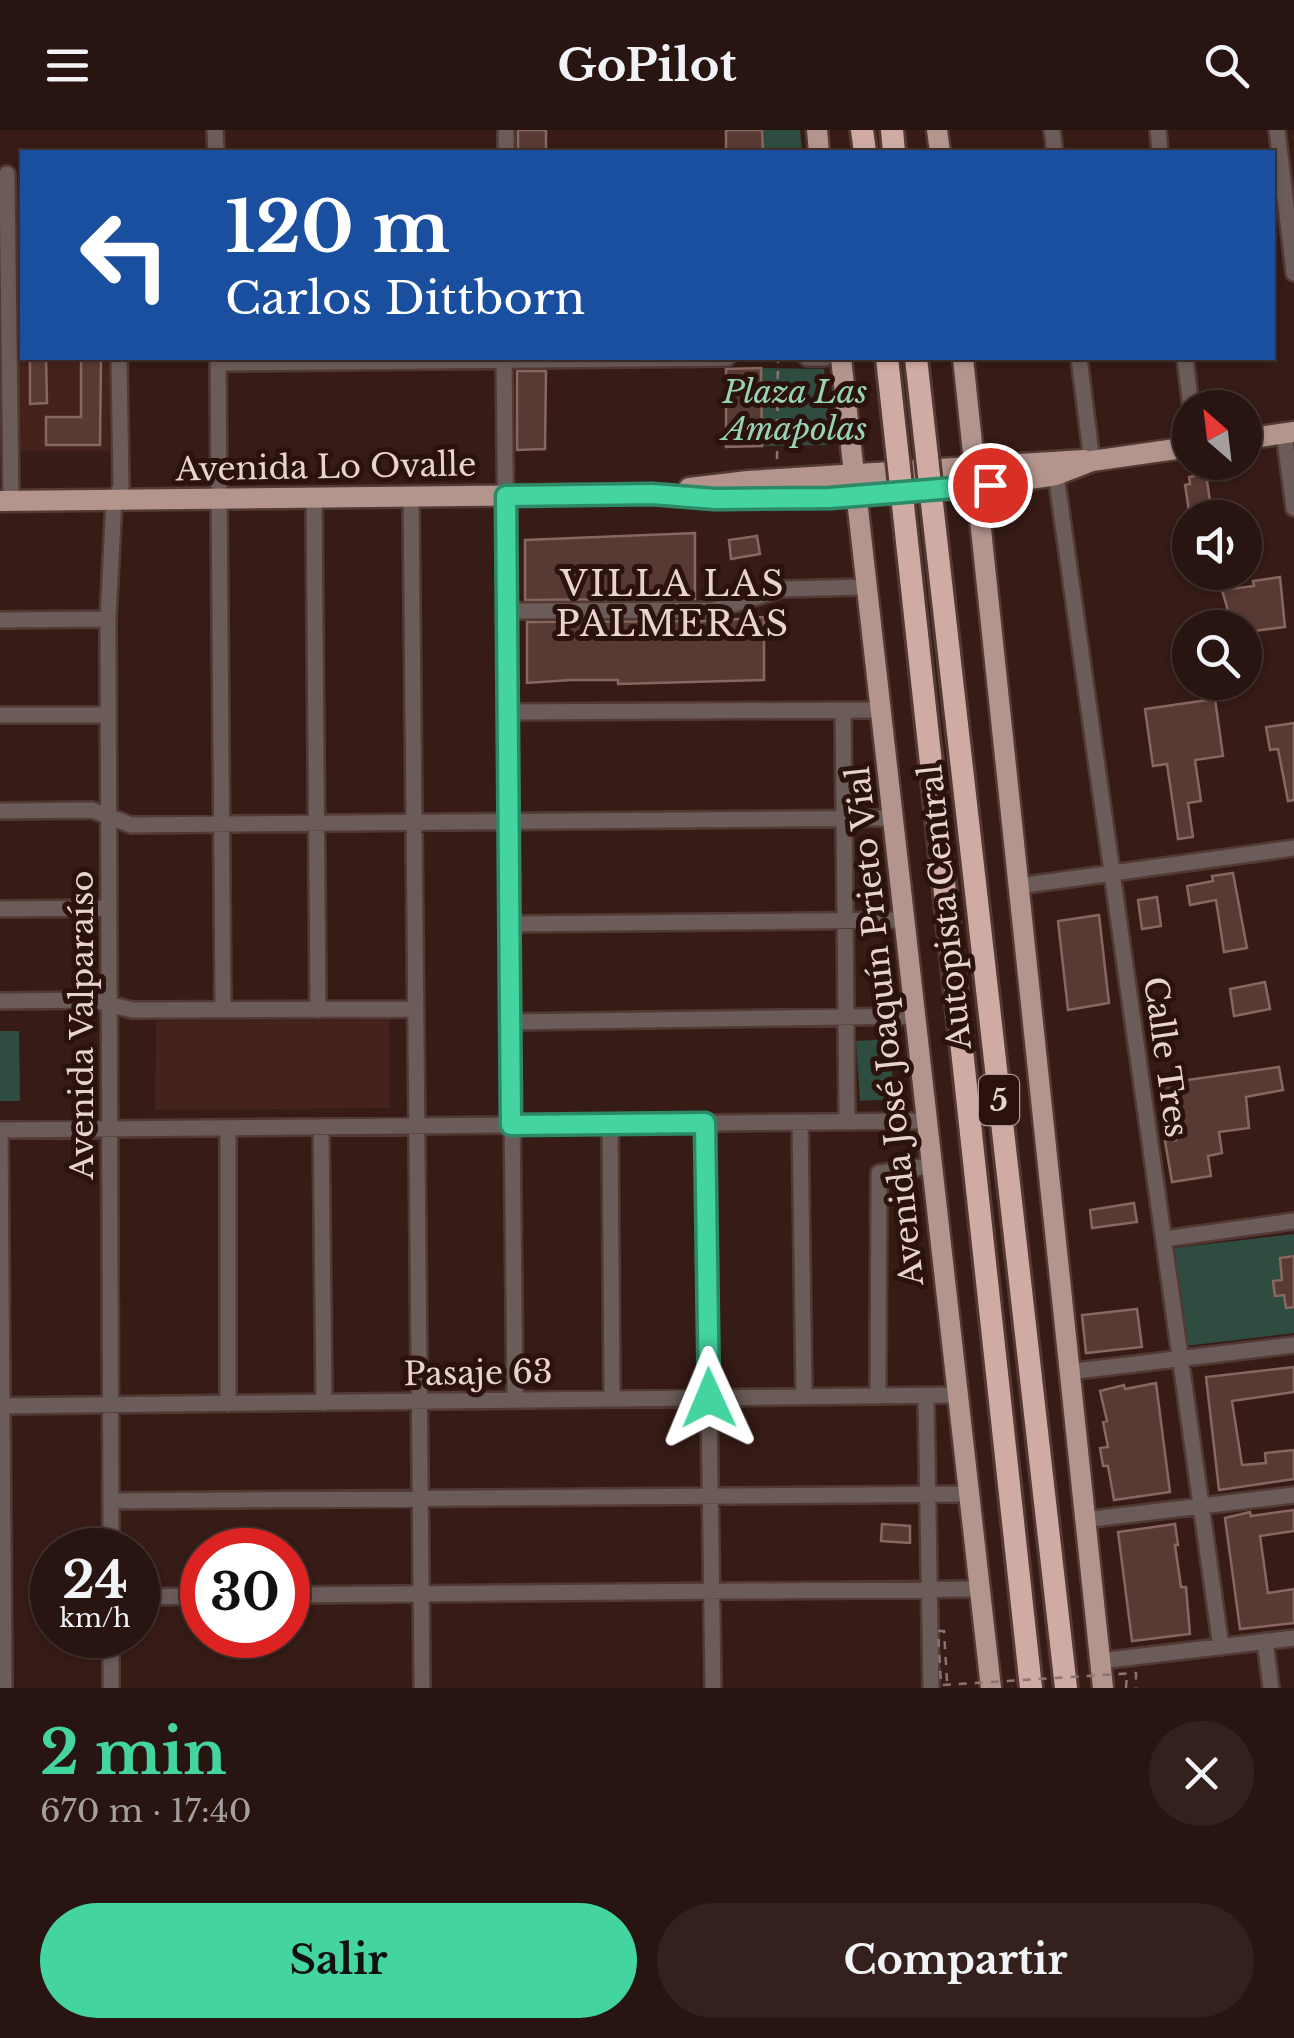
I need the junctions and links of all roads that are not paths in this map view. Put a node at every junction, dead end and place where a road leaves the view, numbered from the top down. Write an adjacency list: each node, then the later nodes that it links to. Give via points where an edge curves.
1 (1277, 130): 2 (street)
2 (1282, 157): 4 (street)
3 (10, 174): 27 (street)
4 (1294, 273)
5 (119, 360): 26 (street, Avenida Valparaíso, via 120,487)
6 (218, 360): 24 (street)
7 (504, 360): 23 (street)
8 (841, 360): 21 (main road, Avenida José Joaquín Prieto Vial)
9 (887, 360): 116 (highway, Autopista Central / 5, bridge)
10 (916, 360): 117 (highway, Autopista Central / 5, bridge)
11 (963, 360): 20 (main road)
12 (1080, 360): 18 (street)
13 (1185, 360): 14 (street)
14 (1189, 390)
15 (1289, 432): 16 (main road); 28 (street)
16 (1262, 436)
17 (1172, 450): 18 (main road, Avenida Lo Ovalle)
18 (1092, 462): 19 (main road, Avenida Lo Ovalle); 20 (main road, Avenida Lo Ovalle, via 1061,459)
19 (1056, 474): 20 (main road, Avenida Lo Ovalle); 47 (street, Calle Tres)
20 (976, 477): 21 (main road, Avenida Lo Ovalle); 48 (main road)
21 (854, 486): 23 (main road, Avenida Lo Ovalle, via 748,481 652,494); 29 (main road, Avenida José Joaquín Prieto Vial)
22 (411, 496): 23 (main road, Avenida Lo Ovalle); 25 (main road, Avenida Lo Ovalle); 43 (street)
23 (506, 496): 30 (street)
24 (220, 498): 25 (main road, Avenida Lo Ovalle); 26 (main road, Avenida Lo Ovalle); 45 (street)
25 (314, 498): 44 (street)
26 (114, 500): 27 (main road, Avenida Lo Ovalle); 31 (street, Avenida Valparaíso)
27 (5, 501)
28 (1294, 508)
29 (866, 588): 30 (street, via 782,588 714,610); 34 (main road, Avenida José Joaquín Prieto Vial)
30 (507, 611): 35 (street)
31 (108, 619): 32 (street); 37 (street, Avenida Valparaíso)
32 (0, 620)
33 (843, 710): 34 (street); 35 (street); 40 (street, Avenida José Joaquín Prieto Vial)
34 (879, 710): 41 (main road, Avenida José Joaquín Prieto Vial)
35 (508, 712): 42 (street)
36 (0, 715): 37 (street)
37 (108, 715): 39 (street, Avenida Valparaíso)
38 (0, 811): 39 (street, via 92,810)
39 (108, 816): 45 (street, via 131,825); 49 (street, Avenida Valparaíso)
40 (844, 818): 41 (street); 42 (street); 51 (street, Avenida José Joaquín Prieto Vial)
41 (891, 818): 52 (main road, Avenida José Joaquín Prieto Vial)
42 (509, 821): 43 (street); 53 (street)
43 (414, 822): 44 (street); 58 (street)
44 (317, 823): 45 (street); 57 (street)
45 (222, 824): 56 (street)
46 (1294, 848): 47 (street)
47 (1112, 872): 48 (street); 75 (street, Calle Tres)
48 (1019, 886): 78 (main road)
49 (108, 908): 50 (street); 55 (street, Avenida Valparaíso)
50 (0, 909)
51 (845, 920): 52 (street); 53 (street); 60 (street, Avenida José Joaquín Prieto Vial)
52 (902, 920): 59 (main road, Avenida José Joaquín Prieto Vial)
53 (510, 924): 61 (street)
54 (0, 1001): 55 (street)
55 (109, 1004): 56 (street); 71 (street, Avenida Valparaíso)
56 (223, 1010): 57 (street)
57 (318, 1010): 58 (street)
58 (416, 1010): 69 (street)
59 (913, 1016): 60 (street); 62 (main road, Avenida José Joaquín Prieto Vial)
60 (846, 1017): 61 (street); 64 (street, Avenida José Joaquín Prieto Vial)
61 (510, 1022): 67 (street)
62 (925, 1121): 64 (street); 73 (main road, Avenida José Joaquín Prieto Vial)
63 (800, 1122): 64 (street); 65 (street); 82 (street)
64 (846, 1122)
65 (705, 1123): 66 (street); 83 (street)
66 (610, 1124): 67 (street); 84 (street)
67 (511, 1125): 69 (street); 85 (street)
68 (322, 1126): 69 (street); 70 (street); 87 (street)
69 (418, 1126): 86 (street)
70 (228, 1128): 71 (street); 88 (street)
71 (109, 1129): 72 (street); 89 (street, Avenida Valparaíso)
72 (0, 1130): 90 (street)
73 (930, 1166): 79 (main road, Avenida José Joaquín Prieto Vial); 80 (street, via 878,1173)
74 (1294, 1221): 75 (street)
75 (1164, 1239): 77 (street, Calle Tres)
76 (1294, 1346): 77 (street)
77 (1181, 1359): 78 (street); 97 (street, Calle Tres)
78 (1068, 1372): 98 (main road)
79 (957, 1395): 81 (street, Pasaje 63); 91 (main road, Avenida José Joaquín Prieto Vial)
80 (878, 1396): 81 (street, Pasaje 63); 82 (street, Pasaje 63)
81 (926, 1396): 92 (street)
82 (804, 1397): 83 (street, Pasaje 63)
83 (709, 1398): 84 (street, Pasaje 63); 94 (street)
84 (612, 1399): 85 (street, Pasaje 63)
85 (515, 1400): 86 (street, Pasaje 63)
86 (420, 1402): 87 (street, Pasaje 63); 95 (street)
87 (324, 1403): 88 (street, Pasaje 63)
88 (228, 1404): 89 (street, Pasaje 63)
89 (110, 1405): 90 (street, Pasaje 63); 96 (street, Avenida Valparaíso)
90 (1, 1406): 111 (street)
91 (969, 1494): 92 (street); 100 (main road, Avenida José Joaquín Prieto Vial)
92 (927, 1495): 94 (street); 101 (street)
93 (1294, 1495): 97 (street)
94 (710, 1496): 95 (street); 102 (street)
95 (420, 1499): 96 (street); 103 (street)
96 (110, 1501): 99 (street, Avenida Valparaíso)
97 (1202, 1506): 98 (street); 107 (street, Calle Tres)
98 (1084, 1520): 109 (main road)
99 (111, 1528)
100 (980, 1589): 101 (street); 115 (main road, Avenida José Joaquín Prieto Vial)
101 (929, 1590): 102 (street); 110 (street)
102 (712, 1592): 103 (street); 114 (street)
103 (421, 1594): 104 (street); 113 (street)
104 (310, 1595)
105 (1294, 1638): 106 (street)
106 (1265, 1641): 107 (street); 119 (street)
107 (1222, 1646): 109 (street)
108 (111, 1658): 112 (street)
109 (1100, 1661): 118 (main road)
110 (939, 1685)
111 (4, 1688)
112 (111, 1688)
113 (422, 1688)
114 (713, 1688)
115 (991, 1688)
116 (1031, 1688)
117 (1066, 1688)
118 (1103, 1688)
119 (1271, 1688)

